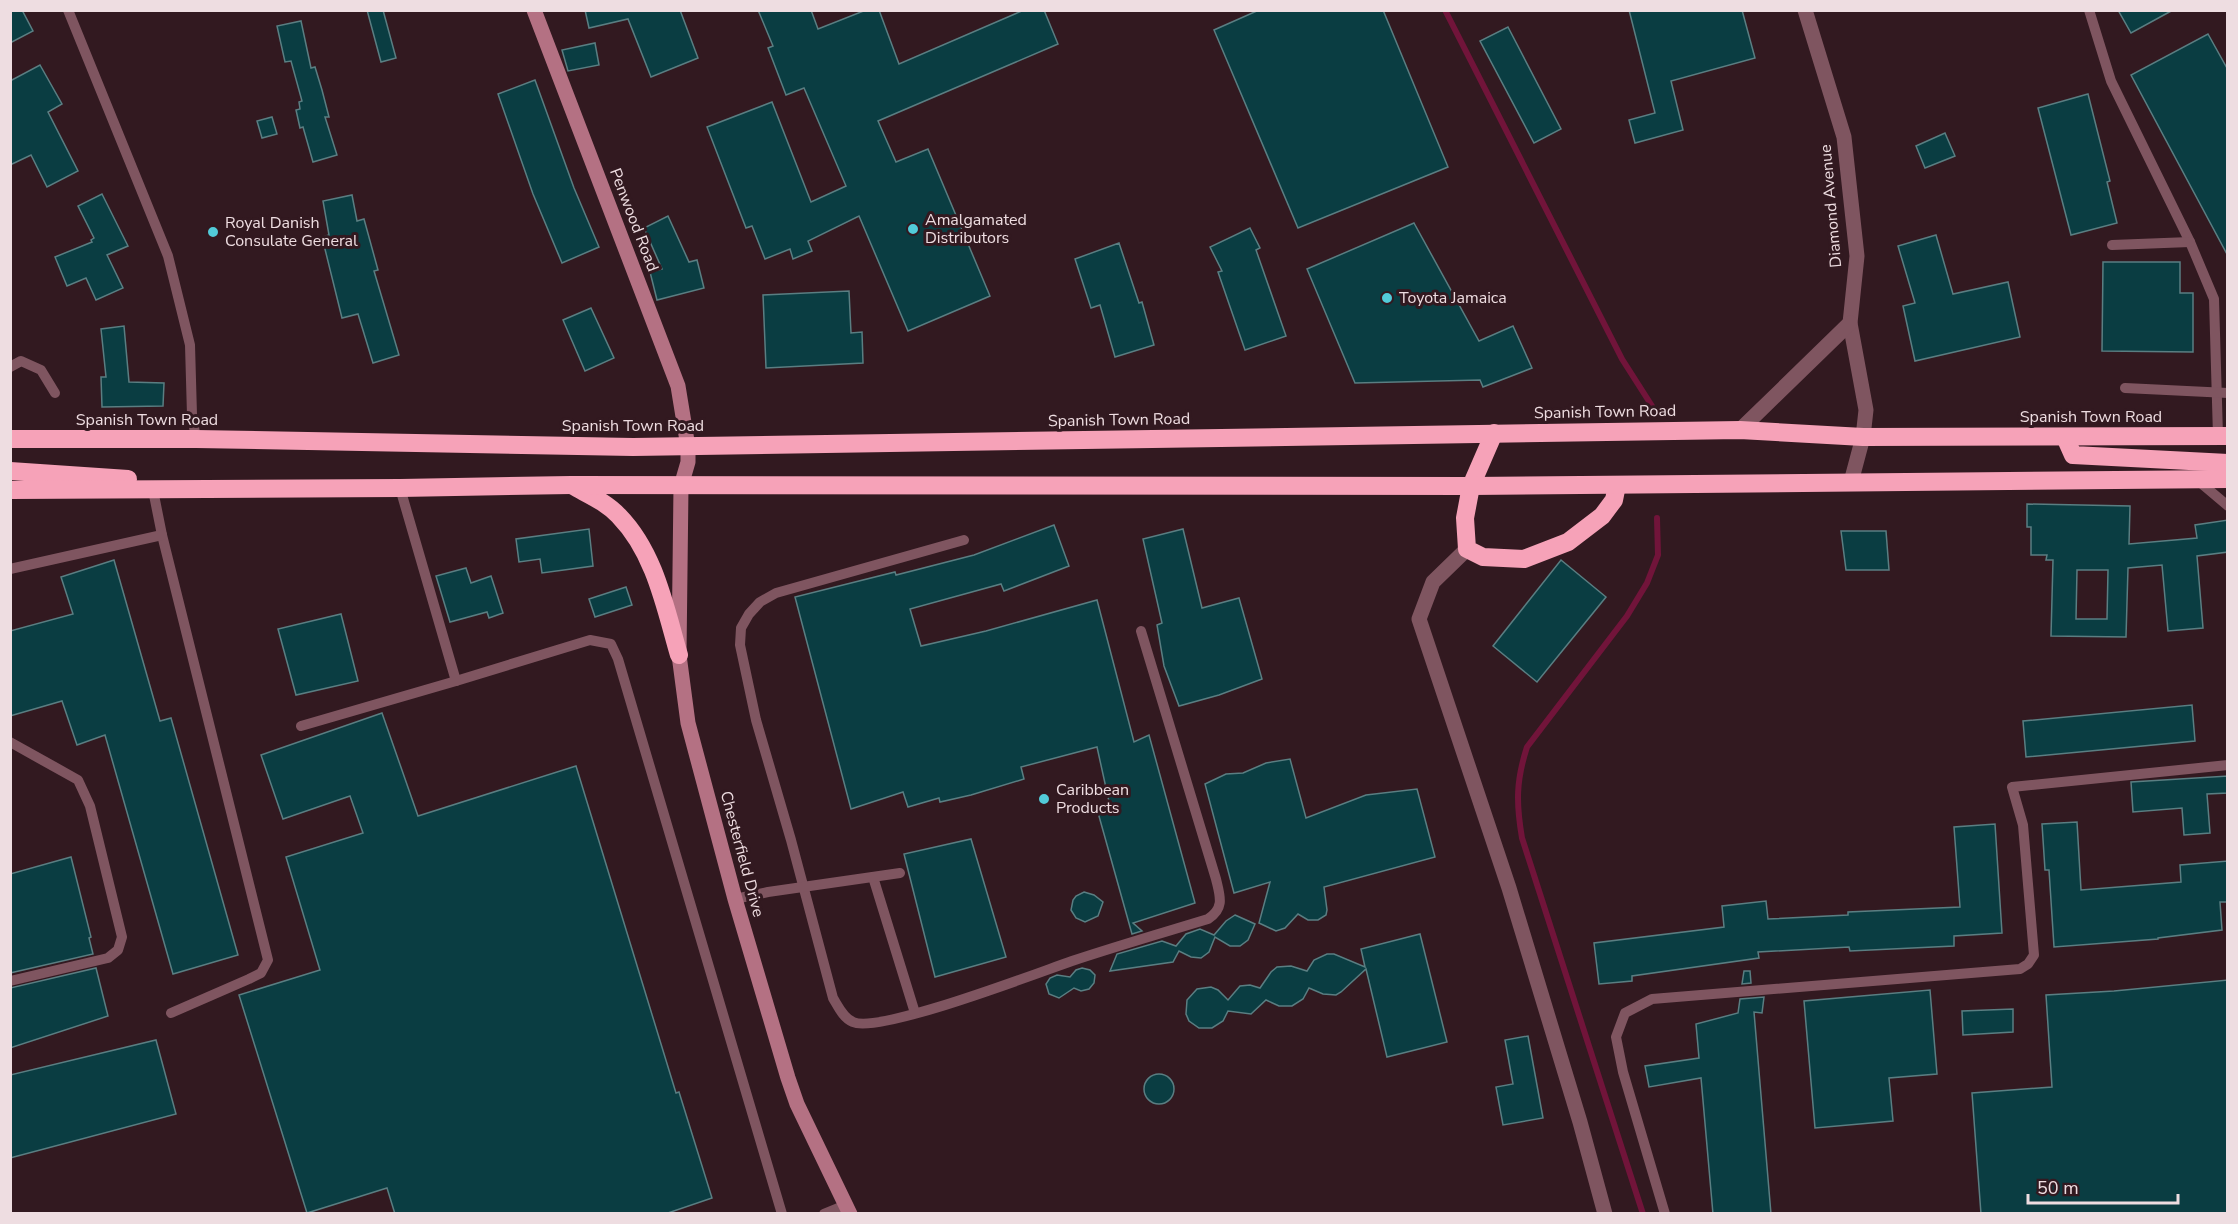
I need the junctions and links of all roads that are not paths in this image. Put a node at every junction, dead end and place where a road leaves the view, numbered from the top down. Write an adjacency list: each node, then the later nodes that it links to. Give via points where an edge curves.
1 (68, 10): 18 (lane, via 168,256 190,345)
2 (534, 10): 19 (street, Penwood Road, via 678,386)
3 (1805, 10): 7 (street, Diamond Avenue, via 1844,137 1857,256)
4 (2089, 10): 5 (lane, via 2111,81)
5 (2190, 242): 6 (lane); 11 (lane, via 2214,299)
6 (2112, 245)
7 (1850, 323): 12 (street); 17 (street, Diamond Avenue, via 1866,410)
8 (10, 367): 10 (lane, via 21,361 41,370)
9 (2125, 388): 11 (lane)
10 (55, 393)
11 (2222, 394): 15 (lane)
12 (1740, 430): 13 (highway, Spanish Town Road); 17 (highway, Spanish Town Road)
13 (1494, 433): 19 (highway, Spanish Town Road); 28 (highway)
14 (2064, 436): 15 (highway, Spanish Town Road); 17 (highway, Spanish Town Road); 20 (highway, via 2073,454)
15 (2223, 436)
16 (11, 437): 18 (highway, Spanish Town Road)
17 (1863, 437): 24 (street, Diamond Avenue)
18 (196, 439): 19 (highway, Spanish Town Road)
19 (688, 447): 27 (street, Penwood Road)
20 (2228, 463)
21 (10, 471): 31 (highway, via 140,479)
22 (2228, 479): 23 (highway)
23 (2196, 480): 24 (highway); 32 (lane)
24 (1851, 482): 26 (highway)
25 (571, 485): 27 (highway); 29 (highway); 38 (highway, via 603,502 634,534 655,577)
26 (1617, 485): 28 (highway); 35 (highway, via 1614,500 1602,516 1568,542 1524,559 1483,557)
27 (681, 486): 28 (highway); 38 (street, Chesterfield Drive)
28 (1471, 486): 35 (highway, via 1465,519)
29 (400, 489): 31 (highway); 39 (lane)
30 (10, 490): 31 (highway)
31 (153, 490): 33 (lane)
32 (2228, 506)
33 (162, 535): 36 (lane); 48 (lane, via 268,960 261,973 249,980)
34 (964, 540): 45 (lane, via 776,593 760,602 741,628 743,663 753,710)
35 (1467, 549): 53 (street, via 1433,582 1419,619 1509,888)
36 (10, 568)
37 (1141, 631): 49 (lane, via 1216,879 1221,901 1216,913 1208,919)
38 (679, 655): 46 (street, Chesterfield Drive, via 688,723)
39 (456, 681): 40 (lane); 51 (lane, via 590,640 611,644)
40 (301, 726)
41 (10, 742): 47 (lane, via 78,780 90,806 122,937 118,950 108,958)
42 (2228, 765): 54 (lane, via 2012,787 2023,825 2034,955 2020,969 1652,999 1625,1013 1616,1037)
43 (900, 873): 44 (lane)
44 (873, 877): 45 (lane); 49 (lane)
45 (804, 887): 46 (lane); 49 (lane, via 833,998 843,1015 854,1023 873,1024)
46 (735, 899): 50 (street, Chesterfield Drive, via 797,1104)
47 (10, 981)
48 (171, 1013)
49 (915, 1013)
50 (848, 1209): 52 (lane)
51 (782, 1214)
52 (824, 1214)
53 (1605, 1214)
54 (1665, 1214)

